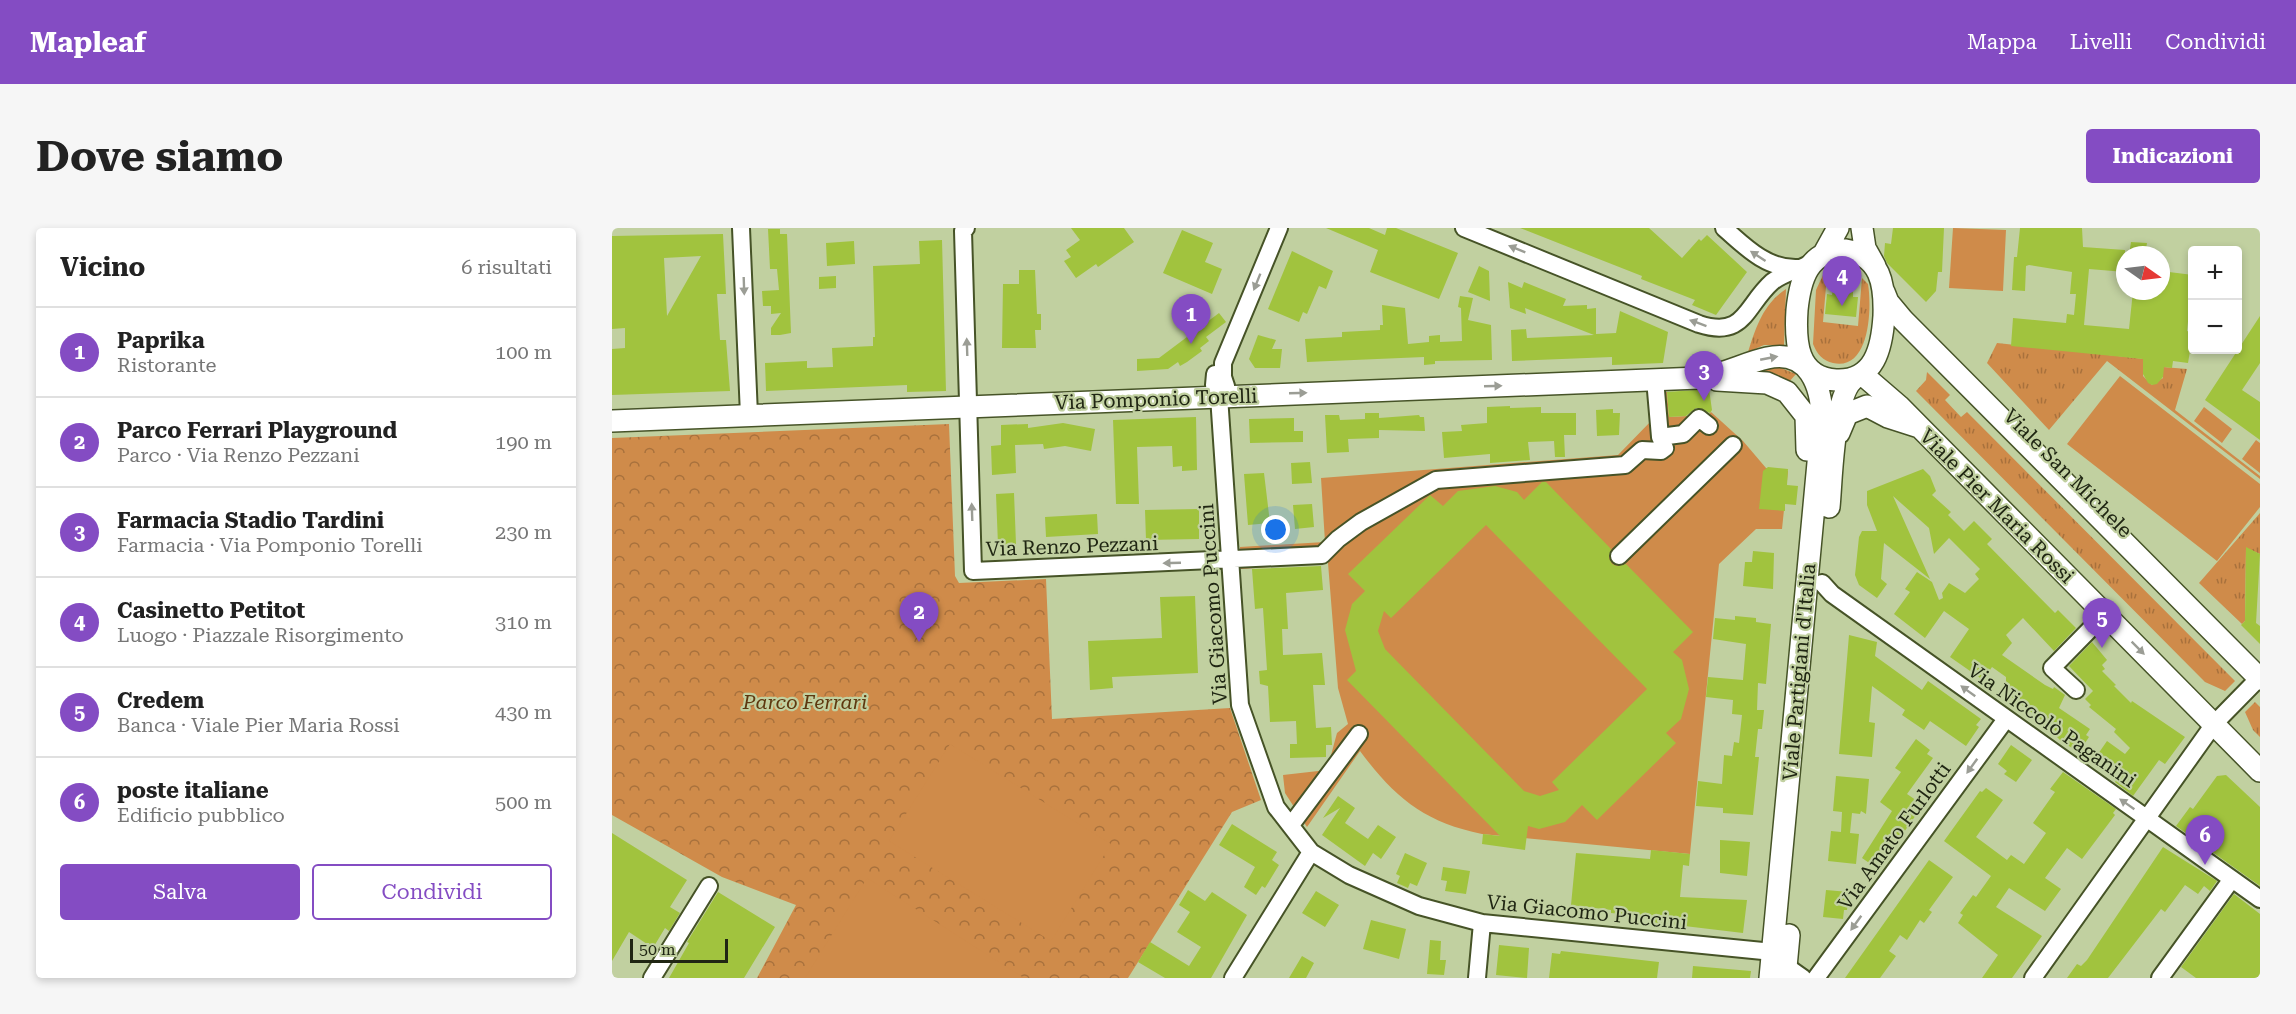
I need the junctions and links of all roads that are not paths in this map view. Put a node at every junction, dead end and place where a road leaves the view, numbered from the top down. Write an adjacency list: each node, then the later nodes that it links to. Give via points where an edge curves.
1 (741, 228): 19 (street, one-way to 19)
2 (1279, 228): 10 (street, one-way to 10)
3 (1464, 228): 8 (street, one-way to 3, via 1773,281 1745,316 1721,329 1699,324)
4 (1724, 228): 8 (street, one-way to 4, via 1786,268 1769,262)
5 (1838, 228): 8 (main road)
6 (1862, 228): 9 (main road, via 1865,248)
7 (960, 229): 18 (street, one-way to 7)
8 (1812, 261): 9 (main road, via 1848,251 1863,256); 11 (main road, via 1800,283 1796,330 1798,351)
9 (1879, 275): 12 (main road, via 1879,352); 31 (main road, Viale San Michele, via 1891,306 1907,324)
10 (1219, 368): 15 (street, via 1231,393); 16 (street, Via Giacomo Puccini, via 1214,385); 17 (street, via 1200,392)
11 (1809, 369): 12 (main road, via 1832,380); 13 (main road, Via Pomponio Torelli, one-way to 11, via 1776,356 1795,360); 26 (main road, Viale Partigiani d'Italia, via 1818,386 1822,414)
12 (1857, 376): 22 (main road, Viale Pier Maria Rossi, via 1868,378); 24 (main road, Viale Partigiani d'Italia, via 1843,393)
13 (1699, 378): 14 (main road, Via Pomponio Torelli); 26 (main road, Via Pomponio Torelli, via 1767,383 1782,388 1797,402 1807,421 1807,481)
14 (1655, 379): 15 (main road, Via Pomponio Torelli, one-way to 14); 23 (street)
15 (1240, 395): 16 (main road, Via Pomponio Torelli)
16 (1219, 396): 17 (main road, Via Pomponio Torelli); 28 (street, Via Giacomo Puccini)
17 (1184, 398): 18 (main road, Via Pomponio Torelli)
18 (969, 406): 19 (main road, Via Pomponio Torelli); 28 (street, Via Renzo Pezzani, one-way to 18, via 973,571)
19 (749, 415): 20 (main road, Via Pomponio Torelli)
20 (612, 421)
21 (1709, 426): 23 (street, via 1699,418 1683,434)
22 (1919, 427): 24 (main road, via 1867,406 1847,414); 30 (main road, Viale Pier Maria Rossi)
23 (1660, 437): 28 (street, via 1665,448 1642,450 1625,465 1436,480 1361,522 1322,555)
24 (1836, 438): 29 (main road, Viale Partigiani d'Italia)
25 (1733, 446): 27 (street)
26 (1814, 516): 44 (main road, Viale Partigiani d'Italia)
27 (1619, 556)
28 (1230, 561): 38 (street, Via Giacomo Puccini, via 1240,705 1276,807)
29 (1822, 583): 33 (street, Via Niccolò Paganini, one-way to 29); 44 (main road, Viale Partigiani d'Italia)
30 (2104, 614): 32 (street, via 2052,668); 34 (main road, Viale Pier Maria Rossi, one-way to 34)
31 (2260, 674): 34 (street)
32 (2076, 690)
33 (2006, 719): 37 (street, Via Niccolò Paganini, one-way to 33); 48 (street, Via Amato Furlotti, one-way to 48)
34 (2214, 724): 36 (main road, Viale Pier Maria Rossi); 37 (street)
35 (1359, 734): 38 (street)
36 (2260, 771)
37 (2148, 819): 40 (street, Via Niccolò Paganini); 49 (street)
38 (1291, 825): 39 (street, Via Giacomo Puccini)
39 (1311, 852): 43 (street, Via Giacomo Puccini, via 1349,875 1419,906); 45 (street)
40 (2232, 879): 42 (street, Via Niccolò Paganini); 50 (street)
41 (710, 886): 46 (street)
42 (2260, 899)
43 (1482, 923): 44 (street, Via Giacomo Puccini); 47 (street)
44 (1783, 970)
45 (1235, 977)
46 (652, 978)
47 (1477, 978)
48 (1816, 978)
49 (2033, 978)
50 (2160, 978)

